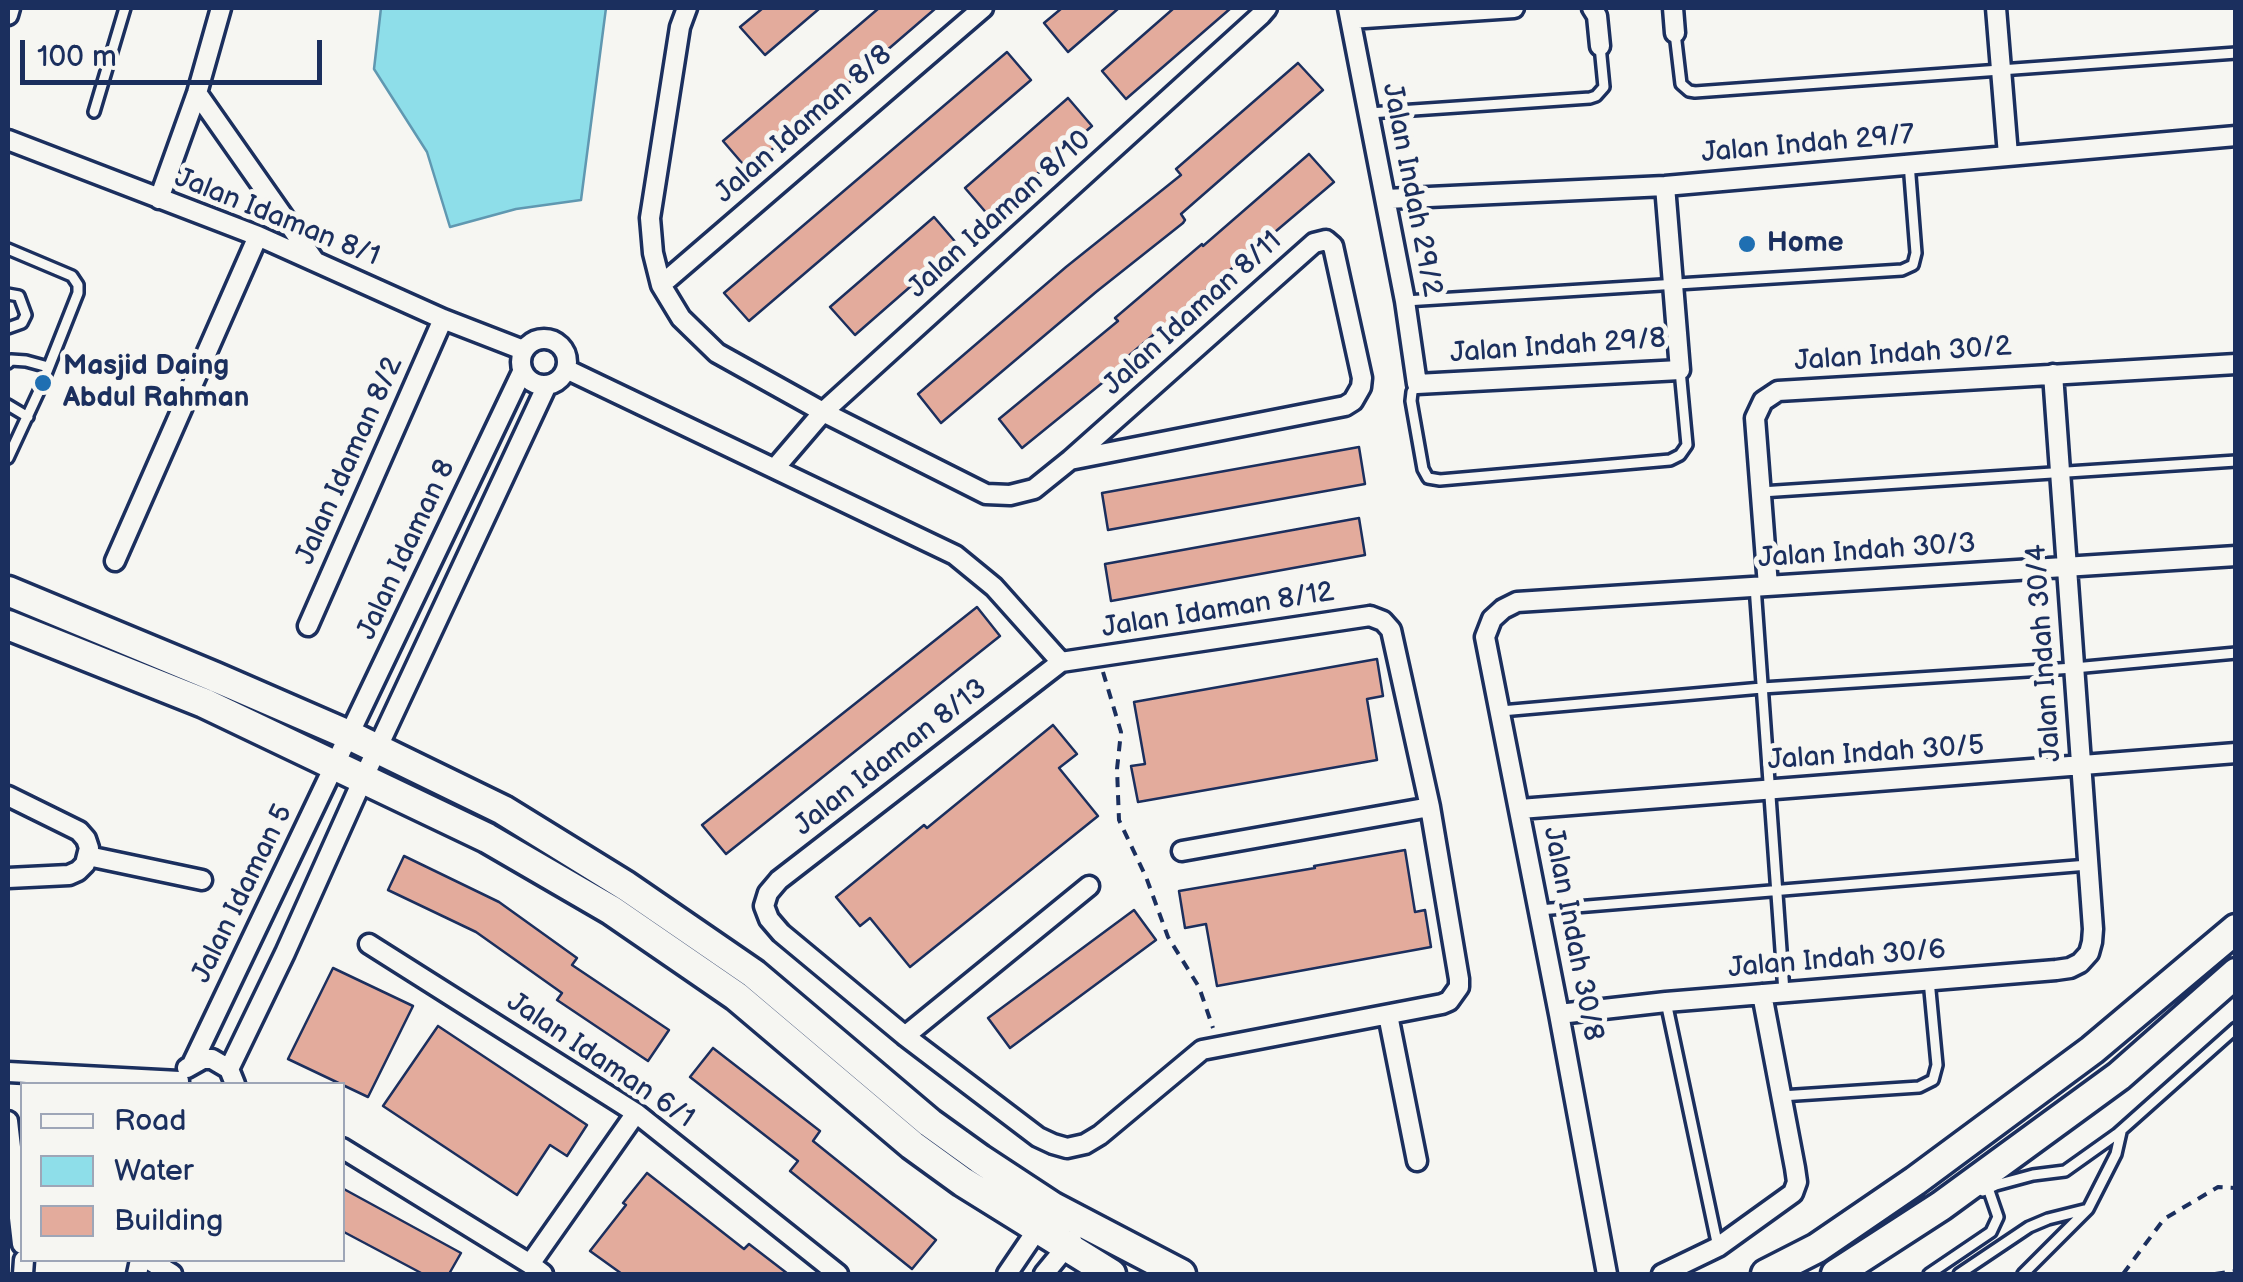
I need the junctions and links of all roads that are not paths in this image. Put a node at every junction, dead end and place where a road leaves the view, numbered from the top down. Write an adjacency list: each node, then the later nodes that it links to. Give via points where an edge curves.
1 (10, 8): 12 (street)
2 (125, 8): 18 (lane)
3 (221, 8): 17 (street)
4 (687, 8): 31 (street, via 650,218)
5 (983, 8): 31 (street, Jalan Idaman 8/8)
6 (1267, 8): 47 (street, Jalan Idaman 8/10)
7 (1514, 8): 11 (street)
8 (1592, 8): 14 (street)
9 (1673, 8): 13 (street)
10 (1996, 8): 16 (street)
11 (1349, 13): 19 (street, Jalan Indah 29/2)
12 (8, 15)
13 (1675, 33): 16 (lane, via 1681,84 1695,92)
14 (1600, 46): 19 (lane, via 1604,87 1590,98)
15 (2236, 52): 16 (lane)
16 (2001, 69): 22 (street)
17 (197, 93): 25 (street); 29 (street)
18 (94, 112)
19 (1368, 113): 26 (street, Jalan Indah 29/2)
20 (2236, 136): 22 (street, Jalan Indah 29/7)
21 (8, 140): 25 (street, Jalan Idaman 8/1)
22 (2008, 154): 23 (street, Jalan Indah 29/7)
23 (1909, 163): 24 (street, Jalan Indah 29/7); 30 (lane, via 1916,259 1908,268)
24 (1665, 186): 26 (street, Jalan Indah 29/7); 30 (street, Jalan Indah 29/8)
25 (159, 199): 27 (street, Jalan Idaman 8/1)
26 (1386, 199): 33 (street, Jalan Indah 29/2)
27 (258, 236): 29 (street, Jalan Idaman 8/1); 58 (street)
28 (8, 249): 39 (lane, via 72,276 78,285)
29 (314, 260): 34 (street, Jalan Idaman 8/1)
30 (1673, 284): 33 (lane); 41 (street, Jalan Indah 29/8)
31 (661, 285): 47 (street, via 681,318 717,354)
32 (8, 294): 35 (lane, via 19,296 26,315)
33 (1406, 301): 44 (street, Jalan Indah 29/2)
34 (442, 319): 36 (street, Jalan Idaman 8/1); 64 (street, Jalan Idaman 8/2)
35 (8, 328)
36 (524, 350): 40 (street, via 535,340 550,340 566,354); 42 (street)
37 (8, 363): 39 (lane)
38 (2236, 364): 43 (street, Jalan Indah 30/2)
39 (48, 367): 48 (lane)
40 (566, 369): 45 (street); 52 (street)
41 (1680, 370): 44 (street, Jalan Indah 29/8); 44 (lane, via 1687,445 1680,456 1440,480 1423,469 1411,401)
42 (522, 372): 45 (street); 55 (street, Jalan Idaman 8)
43 (2053, 374): 53 (street, Jalan Indah 30/4); 54 (street, Jalan Indah 30/2, via 1778,391 1755,418)
44 (1418, 384)
45 (548, 386): 57 (street, Jalan Idaman 8)
46 (8, 406): 48 (lane)
47 (823, 412): 50 (street, Jalan Idaman 8/11, via 986,494 1034,489); 52 (street, Jalan Idaman 8/10)
48 (28, 417): 49 (lane)
49 (8, 458)
50 (1070, 460): 50 (street, Jalan Idaman 8/11, via 1314,244 1326,240 1333,246 1362,378 1353,401)
51 (2236, 462): 53 (lane)
52 (775, 468): 66 (street, via 955,555 994,587)
53 (2059, 472): 54 (lane); 59 (street, Jalan Indah 30/4)
54 (1761, 492): 60 (street, Jalan Indah 30/2)
55 (440, 547): 57 (street); 70 (street, Jalan Idaman 8)
56 (2236, 556): 59 (street, Jalan Indah 30/3)
57 (467, 557): 72 (street, Jalan Idaman 8)
58 (115, 561)
59 (2065, 566): 60 (street, Jalan Indah 30/3); 67 (street, Jalan Indah 30/4)
60 (1762, 586): 62 (street, Jalan Indah 30/3, via 1518,602); 68 (lane)
61 (8, 591): 70 (main road, via 215,676)
62 (1503, 609): 69 (street, Jalan Indah 30/8, via 1486,637)
63 (8, 624): 70 (main road)
64 (308, 626)
65 (2236, 653): 67 (lane)
66 (1061, 662): 76 (street, Jalan Idaman 8/12, via 1370,616 1383,621 1391,630); 97 (street, Jalan Idaman 8/13, via 768,893 764,906 781,933)
67 (2074, 668): 68 (lane); 73 (street, Jalan Indah 30/4)
68 (1762, 688): 69 (lane); 74 (lane)
69 (1500, 711): 77 (street, Jalan Indah 30/8)
70 (344, 751): 72 (main road); 98 (street, Jalan Idaman 5)
71 (2236, 753): 73 (street, Jalan Indah 30/5)
72 (370, 763): 100 (street); 111 (main road, via 736,996 963,1182)
73 (2081, 766): 74 (street, Jalan Indah 30/5); 80 (street, Jalan Indah 30/4)
74 (1770, 789): 77 (street, Jalan Indah 30/5); 84 (lane)
75 (8, 796): 79 (street, via 79,831)
76 (1430, 807): 78 (street); 95 (street, via 1459,979 1455,995 1442,1004)
77 (1520, 809): 85 (street, Jalan Indah 30/8)
78 (1182, 852)
79 (88, 856): 81 (street, via 69,875); 82 (street)
80 (2088, 865): 84 (lane); 87 (street, Jalan Indah 30/4)
81 (8, 878)
82 (202, 880)
83 (1089, 886): 97 (street)
84 (1777, 890): 85 (lane); 91 (lane)
85 (1539, 910): 94 (street, Jalan Indah 30/8)
86 (2236, 928): 125 (main road, via 2092,1050 1915,1181)
87 (2092, 929): 90 (street, Jalan Indah 30/6, via 2088,953 2070,968)
88 (369, 944): 104 (street, Jalan Idaman 6/1)
89 (2236, 973): 112 (main road, via 2119,1076)
90 (1929, 980): 91 (street, Jalan Indah 30/6); 103 (lane, via 1938,1065 1932,1080)
91 (1784, 992): 92 (street, Jalan Indah 30/6)
92 (1762, 994): 93 (street, Jalan Indah 30/6); 103 (street)
93 (1666, 1002): 94 (street, Jalan Indah 30/6); 116 (lane)
94 (1559, 1014): 123 (street, Jalan Indah 30/8)
95 (1388, 1015): 97 (street, via 1202,1050 1100,1135 1067,1148 1038,1137); 108 (street)
96 (2236, 1028): 106 (lane)
97 (906, 1036)
98 (193, 1062): 100 (street, via 212,1059); 102 (street, Jalan Idaman 5)
99 (8, 1072): 101 (street)
100 (232, 1076)
101 (163, 1082)
102 (179, 1082)
103 (1781, 1096): 116 (street, via 1797,1182 1793,1193)
104 (636, 1112): 117 (street); 118 (street, Jalan Idaman 6/1)
105 (8, 1121): 114 (street)
106 (2121, 1130): 109 (lane, via 2065,1171); 110 (lane)
107 (345, 1150): 117 (street)
108 (1416, 1161)
109 (1988, 1188): 112 (lane); 127 (lane, via 1998,1218 1992,1232)
110 (2088, 1208): 128 (lane, via 2029,1228); 129 (lane)
111 (1046, 1218): 113 (main road); 115 (main road); 119 (street)
112 (1919, 1220): 126 (main road)
113 (1084, 1224): 115 (street); 122 (main road)
114 (20, 1226)
115 (1066, 1246): 120 (street); 121 (main road)
116 (1718, 1247): 124 (street)
117 (536, 1269)
118 (838, 1274)
119 (1007, 1274)
120 (1044, 1274)
121 (1111, 1274)
122 (1181, 1274)
123 (1606, 1274)
124 (1662, 1274)
125 (1766, 1274)
126 (1836, 1274)
127 (1929, 1274)
128 (1959, 1274)
129 (2023, 1274)

